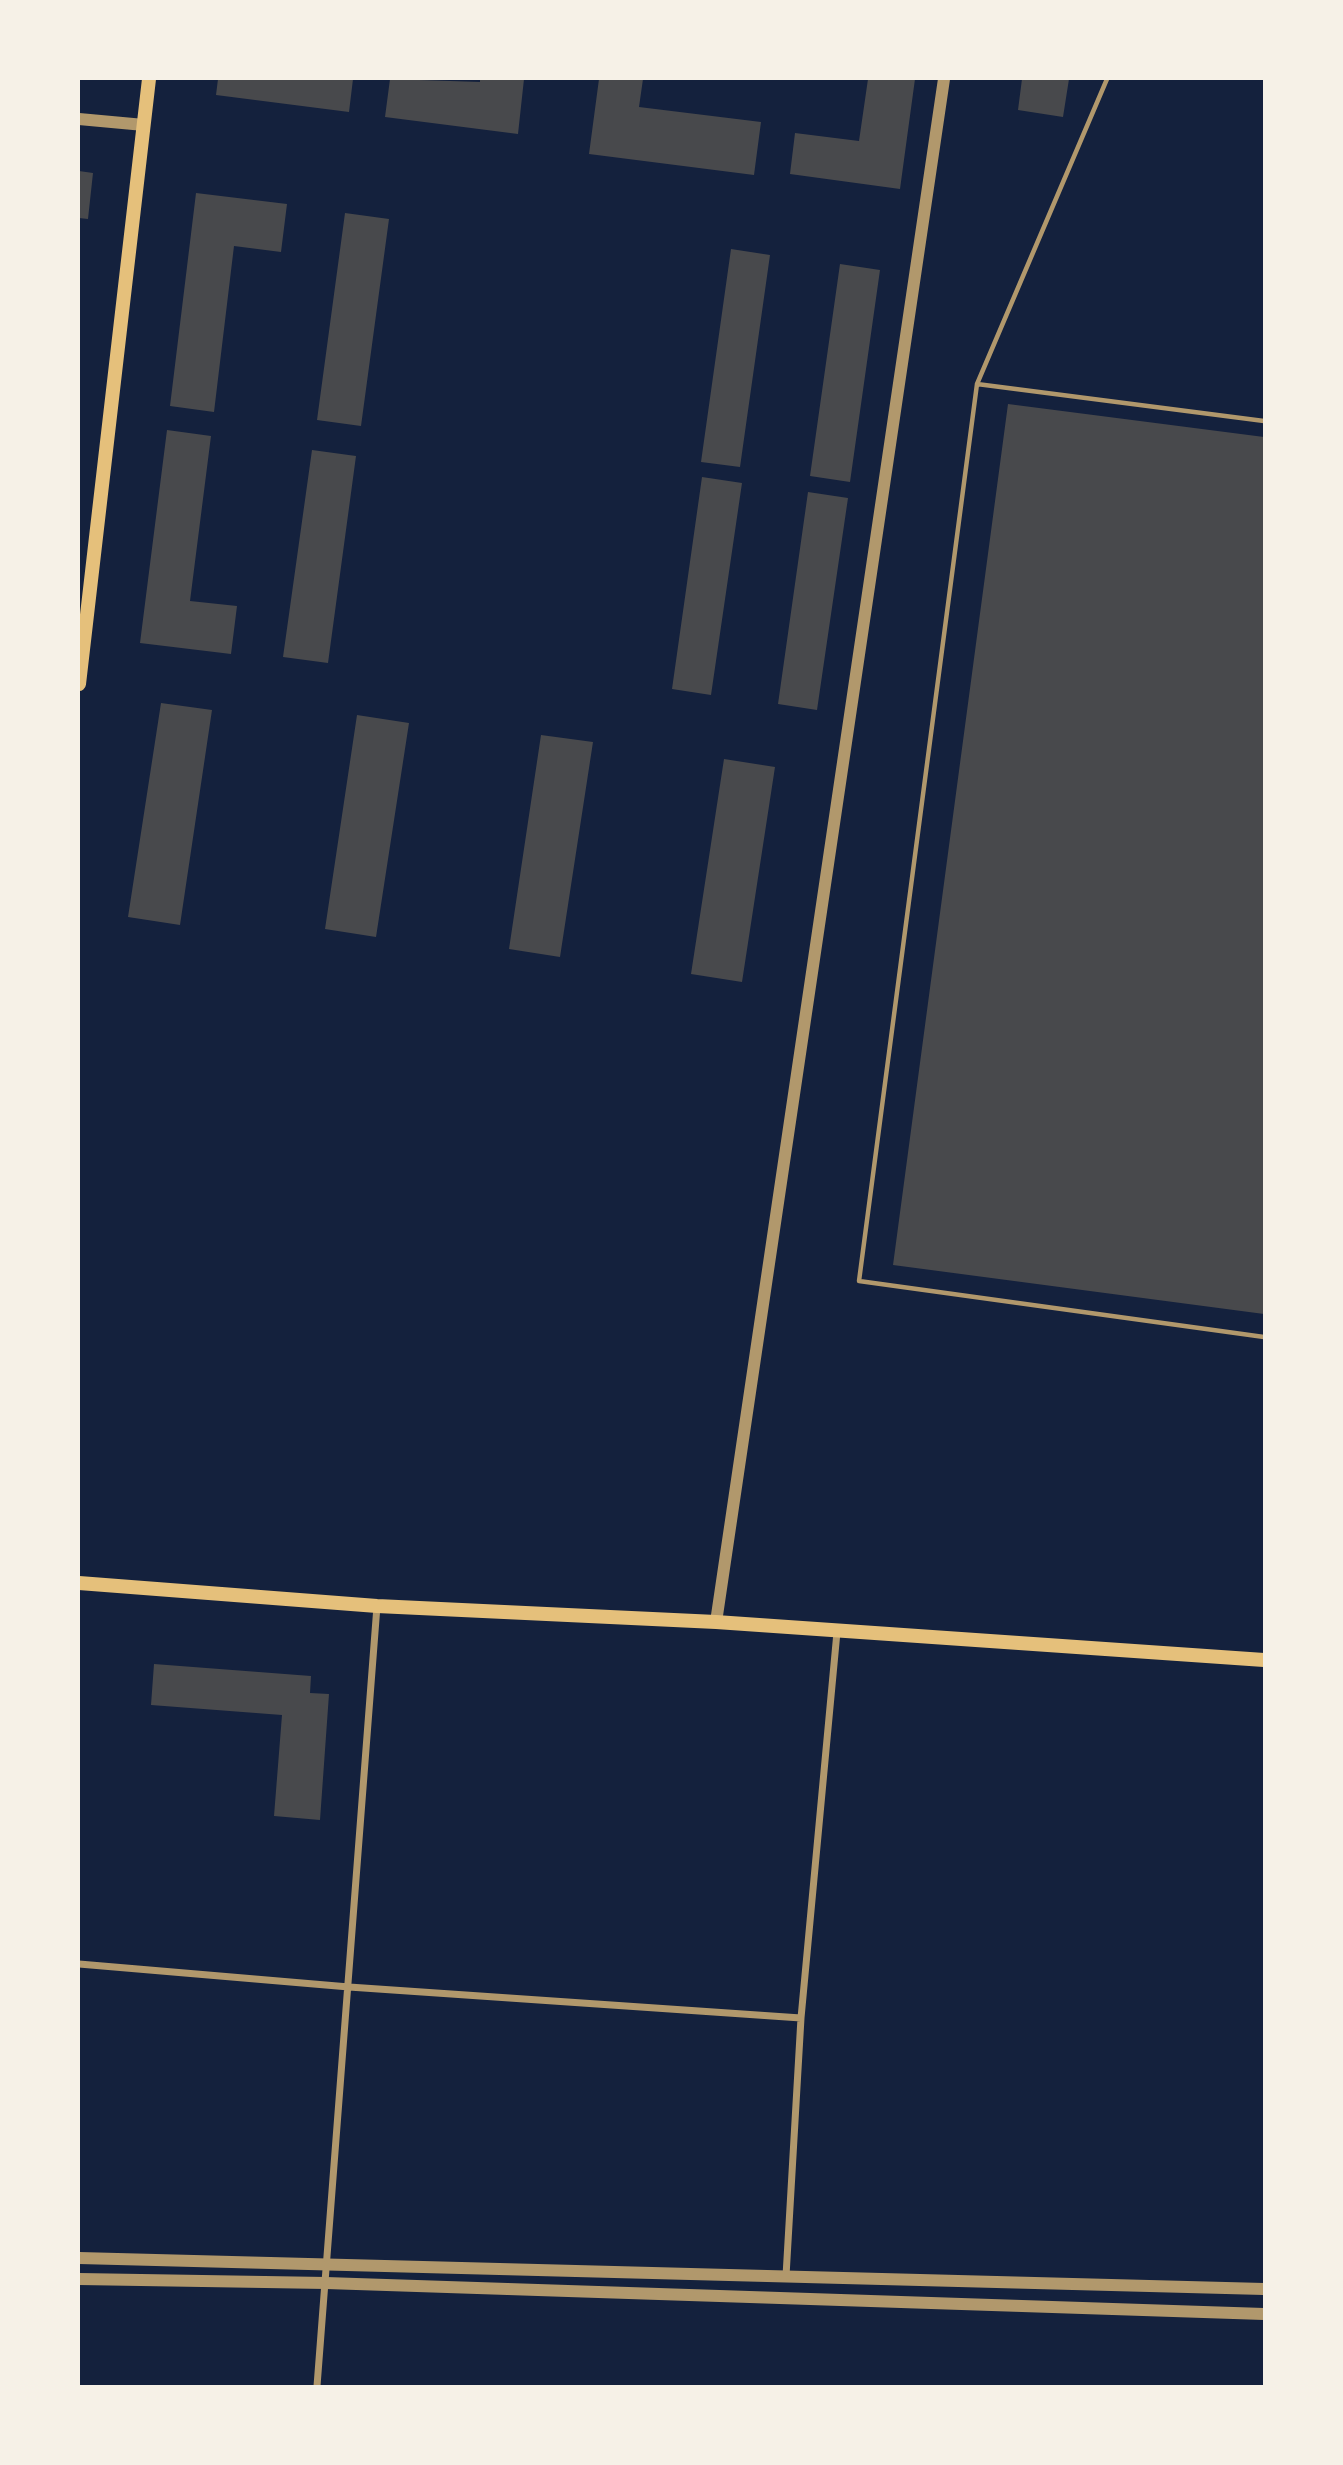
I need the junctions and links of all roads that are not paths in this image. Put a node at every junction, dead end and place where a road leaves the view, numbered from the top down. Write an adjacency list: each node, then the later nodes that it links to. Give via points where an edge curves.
1 (149, 79): 5 (main road)
2 (944, 79): 12 (street)
3 (1107, 79): 6 (lane)
4 (79, 119): 5 (street)
5 (144, 125): 8 (main road)
6 (977, 384): 7 (lane); 9 (lane, via 859,1281)
7 (1264, 421)
8 (79, 684)
9 (1264, 1337)
10 (79, 1583): 11 (main road)
11 (377, 1606): 12 (main road); 16 (street)
12 (716, 1622): 13 (main road)
13 (837, 1632): 14 (main road); 17 (street)
14 (1264, 1660)
15 (79, 1964): 16 (street)
16 (349, 1987): 17 (street); 19 (street)
17 (801, 2018): 20 (street)
18 (79, 2258): 19 (street)
19 (327, 2266): 20 (street); 22 (street)
20 (786, 2276): 23 (street)
21 (79, 2278): 22 (street)
22 (326, 2283): 24 (street); 25 (street)
23 (1264, 2289)
24 (1264, 2314)
25 (317, 2386)

